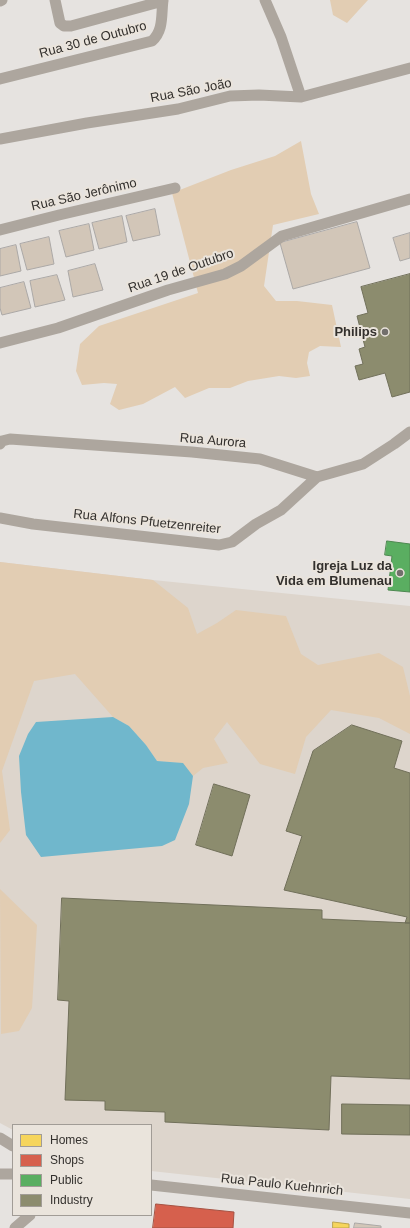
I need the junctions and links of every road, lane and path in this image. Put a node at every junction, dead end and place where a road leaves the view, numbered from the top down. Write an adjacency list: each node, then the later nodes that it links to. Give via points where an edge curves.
1 (55, 0): 4 (street, via 60,23 64,26 71,26)
2 (265, 0): 7 (street, via 281,37)
3 (163, 1): 4 (street); 6 (street, Rua 30 de Outubro, via 158,36 152,41)
4 (137, 4)
5 (410, 68): 7 (street, Rua São João)
6 (0, 79)
7 (300, 97): 8 (street, Rua São João, via 230,96 178,109)
8 (0, 139)
9 (175, 188): 11 (street, Rua São Jerônimo)
10 (410, 199): 12 (street, Rua 19 de Outubro, via 282,236 241,266 225,274 168,290 58,328)
11 (0, 230)
12 (0, 343)
13 (410, 432): 15 (street, via 363,464)
14 (0, 444): 15 (street, Rua Aurora, via 10,438 253,458)
15 (317, 477): 16 (street, Rua Alfons Pfuetzenreiter, via 281,510 232,542 219,545)
16 (0, 518)
17 (0, 1138): 18 (street)
18 (12, 1145)
19 (0, 1174): 20 (street)
20 (12, 1174)
21 (152, 1184): 22 (street, Rua Paulo Kuehnrich)
22 (410, 1213)
23 (29, 1216): 24 (street)
24 (15, 1228)

